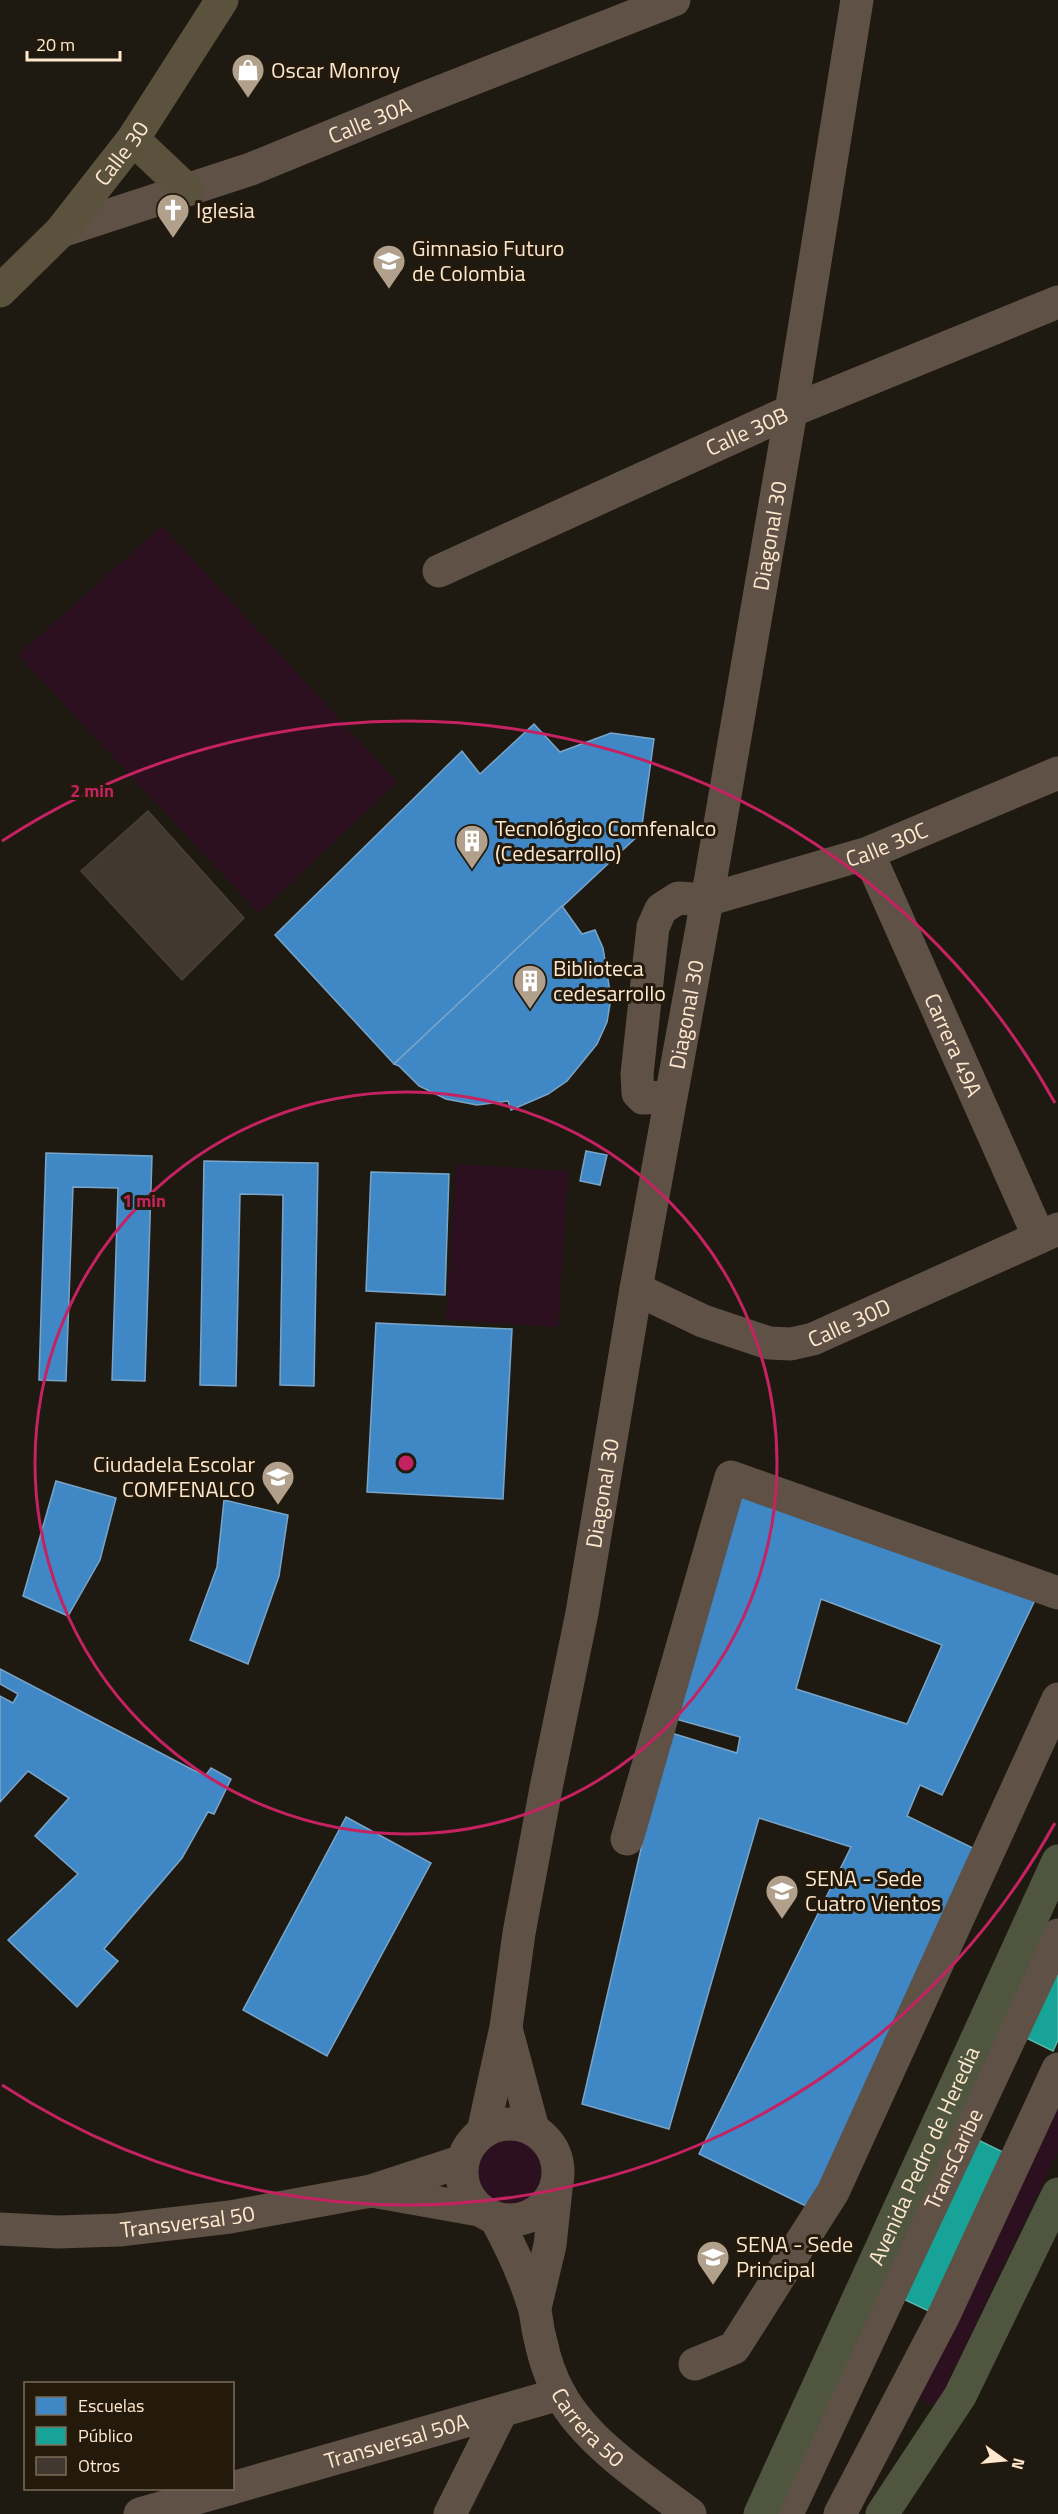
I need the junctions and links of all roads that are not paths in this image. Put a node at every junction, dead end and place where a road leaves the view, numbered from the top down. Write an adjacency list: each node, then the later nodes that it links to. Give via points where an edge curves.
1 (222, 0): 4 (main road, Calle 30)
2 (674, 0): 5 (street, Calle 30A, via 251,169)
3 (857, 0): 9 (street, Diagonal 30)
4 (133, 139): 5 (main road); 6 (main road, Calle 30)
5 (187, 190): 6 (street, Calle 30A)
6 (62, 231): 7 (main road, Calle 30)
7 (0, 291)
8 (1058, 302): 9 (street, Calle 30B)
9 (791, 411): 10 (street, Calle 30B); 13 (street, Diagonal 30)
10 (439, 571)
11 (1058, 773): 12 (street, Calle 30C)
12 (868, 853): 13 (street, Calle 30C); 15 (street, Carrera 49A)
13 (707, 900): 14 (street, Diagonal 30); 14 (street, Calle 30C, via 678,898 661,909 652,927 638,1094 643,1098)
14 (670, 1097): 16 (street, Diagonal 30)
15 (1049, 1233): 16 (street, Calle 30D, via 813,1339 791,1344 769,1343 703,1321)
16 (636, 1289): 22 (street, Diagonal 30, via 582,1613 519,1934)
17 (1058, 1593): 19 (street, via 731,1477)
18 (1058, 1699): 33 (street, via 832,2192 734,2348)
19 (627, 1839)
20 (1058, 1861): 42 (highway, Avenida Pedro de Heredia)
21 (1058, 1935): 43 (street, TransCaribe)
22 (506, 2027): 24 (street, Diagonal 30); 25 (street, Diagonal 30)
23 (1058, 2069): 44 (street, via 944,2315)
24 (533, 2129): 25 (street, via 508,2123); 27 (street, via 544,2137 557,2161)
25 (483, 2132): 26 (street, via 467,2149)
26 (463, 2161): 28 (street, Transversal 50); 30 (street, via 464,2188 470,2200)
27 (556, 2189): 30 (street, via 548,2202 528,2217 515,2221); 32 (street, Carrera 50, via 550,2245)
28 (371, 2191): 30 (street, Transversal 50); 31 (street, Transversal 50, via 230,2217 118,2230)
29 (1058, 2194): 36 (highway, via 975,2368)
30 (488, 2215): 32 (street, Carrera 50, via 515,2254)
31 (0, 2229)
32 (535, 2308): 34 (street, Carrera 50, via 545,2358)
33 (695, 2364)
34 (560, 2394): 35 (street, Transversal 50A); 41 (street, Carrera 50, via 599,2441)
35 (501, 2412): 37 (street, Transversal 50A); 40 (street)
36 (945, 2421): 45 (highway); 46 (highway)
37 (234, 2487)
38 (225, 2490): 39 (street, Transversal 50A)
39 (140, 2514)
40 (450, 2514)
41 (690, 2514)
42 (760, 2514)
43 (787, 2514)
44 (840, 2514)
45 (882, 2514)
46 (905, 2514)

